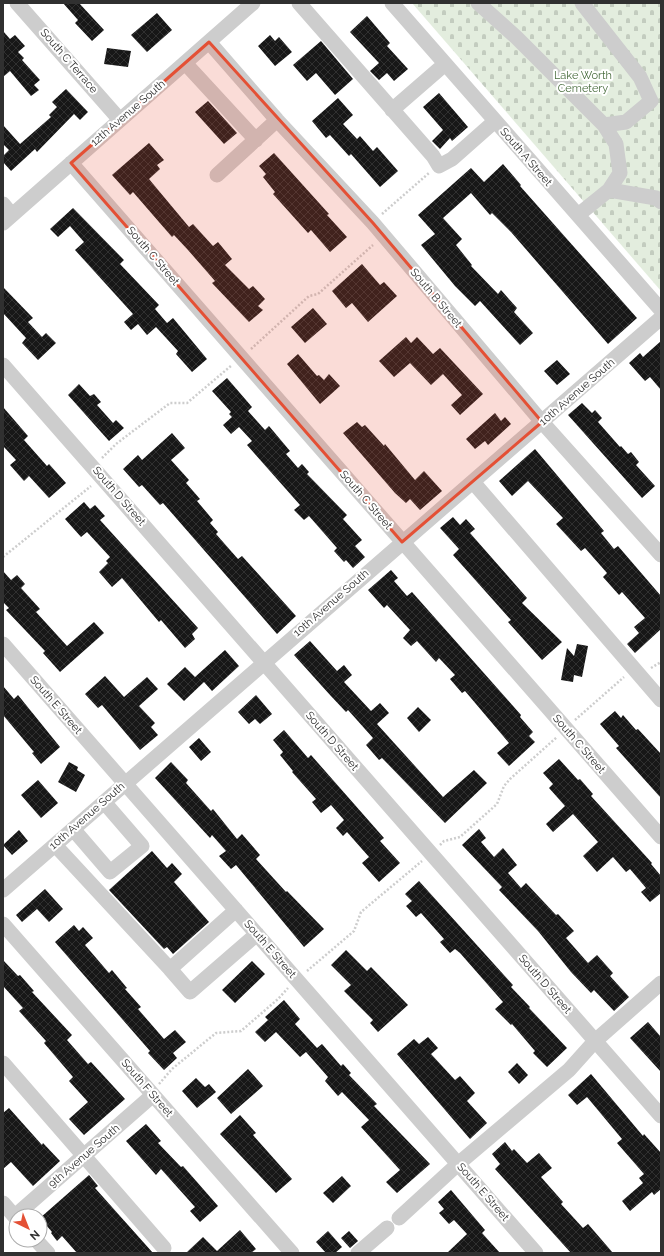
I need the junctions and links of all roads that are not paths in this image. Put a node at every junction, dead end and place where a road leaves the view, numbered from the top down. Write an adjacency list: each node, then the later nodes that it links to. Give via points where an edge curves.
1 (17, 3): 12 (street, South C Terrace)
2 (253, 3): 7 (street, 12th Avenue South)
3 (299, 3): 11 (street)
4 (392, 3): 9 (street, South A Street)
5 (478, 3): 15 (street, via 516,37)
6 (582, 3): 10 (street)
7 (209, 42): 8 (street, 12th Avenue South); 13 (street, South B Street)
8 (185, 63): 12 (street, 12th Avenue South); 16 (street)
9 (445, 64): 11 (street); 14 (street, South A Street)
10 (656, 97): 15 (street, via 626,122)
11 (392, 110): 14 (street, via 439,166 452,159)
12 (120, 120): 17 (street, 12th Avenue South)
13 (277, 120): 16 (street); 26 (street, South B Street, via 373,223)
14 (495, 121): 22 (street, South A Street)
15 (604, 125): 19 (street, via 616,144 620,173)
16 (256, 140): 18 (street)
17 (71, 164): 21 (street, 12th Avenue South); 28 (street, South C Street)
18 (217, 175)
19 (609, 190): 20 (street); 22 (street)
20 (659, 198)
21 (6, 214)
22 (578, 215): 23 (street, South A Street)
23 (661, 310)
24 (661, 318): 26 (street, 10th Avenue South)
25 (3, 365): 31 (street, South D Street)
26 (542, 422): 27 (street, 10th Avenue South); 29 (street, South B Street)
27 (473, 482): 28 (street, 10th Avenue South); 32 (street)
28 (402, 542): 31 (street, 10th Avenue South); 36 (street, South C Street)
29 (661, 555)
30 (3, 644): 33 (street, South E Street)
31 (263, 662): 33 (street, 10th Avenue South); 44 (street, South D Street)
32 (661, 700)
33 (125, 784): 34 (street, 10th Avenue South); 39 (street, South E Street)
34 (104, 802): 35 (street, 10th Avenue South); 35 (street, via 142,846 110,872)
35 (73, 829): 37 (street, 10th Avenue South)
36 (661, 837)
37 (55, 845): 38 (street, 10th Avenue South); 42 (street)
38 (3, 890)
39 (236, 910): 41 (street, South E Street); 42 (street)
40 (3, 924): 46 (street, South F Street)
41 (257, 934): 42 (street, via 190,992); 49 (street, South E Street)
42 (170, 968)
43 (661, 983): 44 (street)
44 (596, 1041): 47 (street, South D Street); 49 (street, via 569,1070)
45 (3, 1063): 48 (street)
46 (155, 1091): 48 (street, 9th Avenue South); 54 (street, South F Street)
47 (661, 1116)
48 (83, 1157): 50 (street, 9th Avenue South); 53 (street)
49 (458, 1164): 51 (street); 56 (street, South E Street)
50 (25, 1208)
51 (399, 1218)
52 (387, 1228): 55 (street)
53 (164, 1248)
54 (292, 1253)
55 (358, 1253)
56 (536, 1253)

